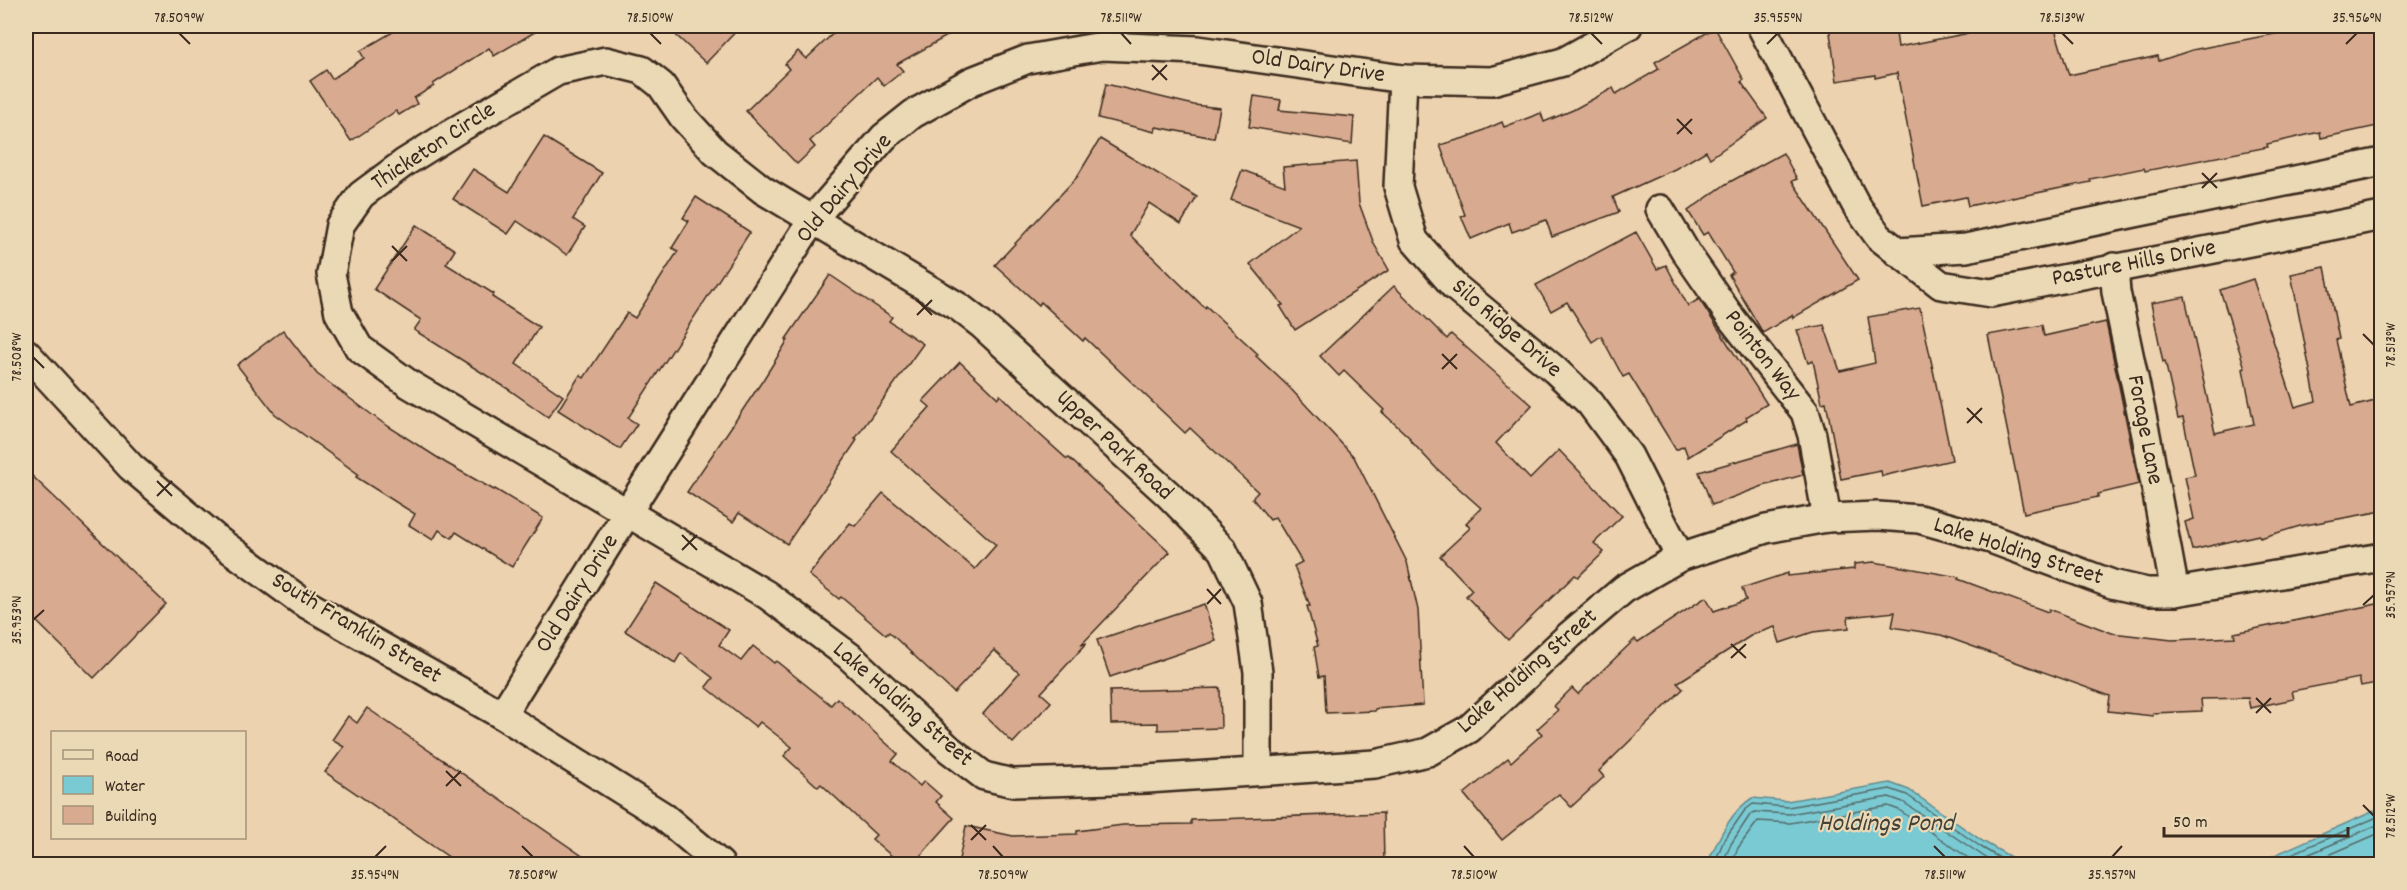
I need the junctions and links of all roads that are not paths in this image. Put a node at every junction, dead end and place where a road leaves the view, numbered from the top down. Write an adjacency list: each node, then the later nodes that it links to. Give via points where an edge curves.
1 (1628, 26): 3 (street, Old Dairy Drive, via 1563,62 1492,81)
2 (1761, 26): 8 (street, Pasture Hills Drive, via 1856,205 1879,237)
3 (1403, 79): 7 (street, Old Dairy Drive, via 1198,50 1102,46 1028,59 972,81 913,114 884,137); 13 (street, Silo Ridge Drive, via 1398,187 1414,240 1454,286 1590,403 1629,456)
4 (2382, 162): 8 (street, Pasture Hills Drive, via 1966,248)
5 (1660, 209): 12 (street, Pointon Way, via 1732,319 1805,412)
6 (2382, 216): 9 (street, Pasture Hills Drive)
7 (813, 219): 11 (street, Old Dairy Drive); 11 (street, Thicketon Circle, via 763,190 716,152 684,118 661,85 642,70 606,61 558,70 441,140 361,195 340,225 331,273 339,314 359,348 409,384); 17 (street, Upper Park Road, via 981,324 1223,549 1248,603 1258,672)
8 (1897, 252): 9 (street, Pasture Hills Drive, via 1941,285 1991,293)
9 (2114, 267): 15 (street, Forage Lane)
10 (26, 353): 16 (street, South Franklin Street, via 131,467 220,542 301,601)
11 (628, 511): 16 (street, Old Dairy Drive); 17 (street, Lake Holding Street, via 773,599 849,656 950,750 984,776 1013,783 1050,784)
12 (1827, 518): 13 (street, Lake Holding Street, via 1766,529); 15 (street, Lake Holding Street, via 1919,519 1991,539 2112,584 2147,592)
13 (1680, 557): 17 (street, Lake Holding Street, via 1624,589 1468,729 1428,752 1375,764)
14 (2382, 557): 15 (street, Lake Holding Street)
15 (2175, 592)
16 (502, 715): 18 (street, South Franklin Street, via 663,816)
17 (1258, 770)
18 (720, 864)

